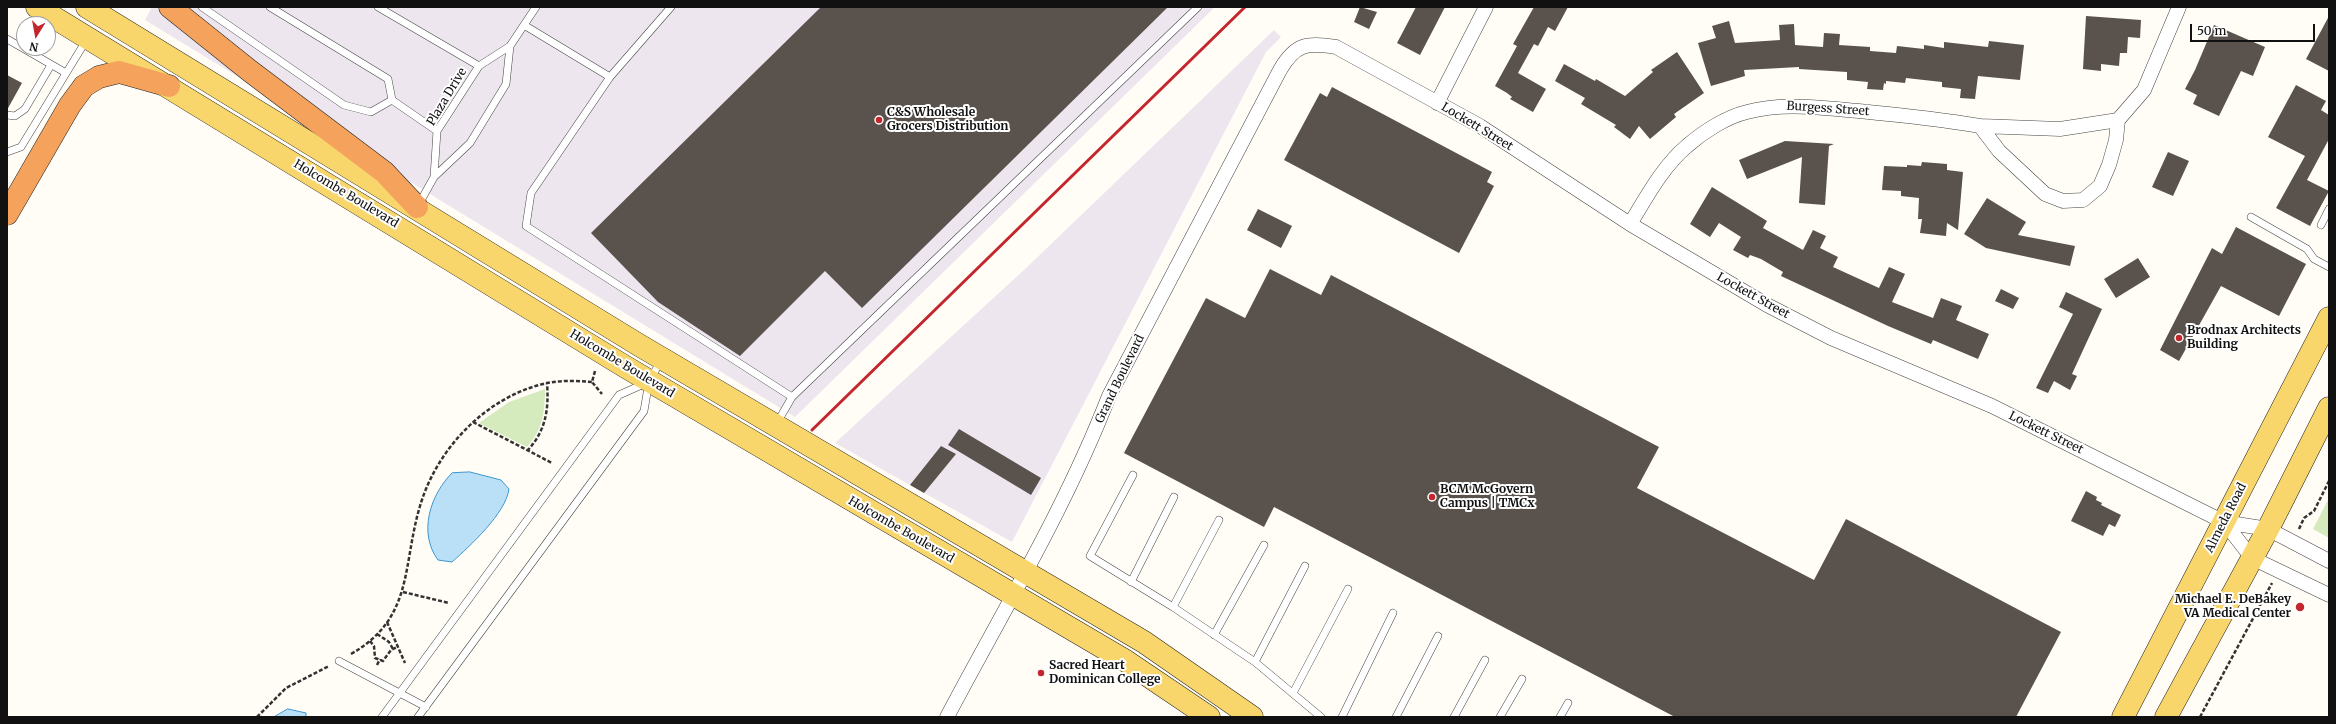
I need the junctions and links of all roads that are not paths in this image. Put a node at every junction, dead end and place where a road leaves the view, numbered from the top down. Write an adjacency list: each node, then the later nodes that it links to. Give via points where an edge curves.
1 (37, 7): 13 (main road, Holcombe Boulevard)
2 (87, 7): 30 (main road, Holcombe Boulevard)
3 (170, 7): 30 (highway, via 384,172)
4 (202, 7): 22 (lane, via 344,105 371,112)
5 (270, 7): 22 (lane, via 388,79)
6 (378, 7): 18 (lane)
7 (536, 7): 12 (lane, Plaza Drive)
8 (671, 7): 20 (lane)
9 (1198, 7): 41 (lane)
10 (1486, 7): 23 (street)
11 (2179, 7): 25 (street, via 2144,90)
12 (524, 25): 15 (lane, Plaza Drive); 20 (lane)
13 (88, 37): 19 (lane); 21 (main road, Holcombe Boulevard)
14 (7, 39): 17 (lane)
15 (510, 46): 18 (lane, Plaza Drive); 29 (lane, Plaza Drive, via 506,84 470,143)
16 (1300, 47): 23 (street, Lockett Street, via 1316,43 1336,47); 53 (street, Grand Boulevard, via 1289,55 1280,70 1109,396 1087,452)
17 (51, 65): 19 (lane); 24 (lane, via 25,109 15,116)
18 (479, 66): 27 (lane, Plaza Drive)
19 (66, 73): 28 (lane, via 21,147)
20 (610, 78): 41 (lane, via 531,193 526,226)
21 (169, 86): 30 (main road, Holcombe Boulevard); 33 (highway, via 120,72 99,77 84,86 70,105)
22 (392, 100): 27 (lane)
23 (1437, 103): 35 (street, Lockett Street, via 1480,126)
24 (7, 115)
25 (2118, 120): 26 (street, Burgess Street, via 2060,129); 26 (street, via 2116,140 2100,186 2083,200 2062,201 2045,194 1999,152)
26 (1980, 126): 35 (street, Burgess Street, via 1938,118 1807,106 1780,106 1746,112 1717,125 1686,146 1661,176)
27 (437, 131): 29 (lane, Plaza Drive)
28 (7, 152)
29 (434, 177): 31 (lane, Plaza Drive)
30 (390, 203): 31 (highway); 40 (main road, Holcombe Boulevard)
31 (417, 207): 39 (main road, Holcombe Boulevard)
32 (2329, 209): 36 (lane)
33 (7, 214)
34 (2251, 217): 37 (lane, via 2307,249 2314,259)
35 (1630, 224): 47 (street, Lockett Street, via 1718,277 1831,338 1992,406)
36 (2321, 225)
37 (2329, 267)
38 (2329, 318): 47 (main road, Almeda Road)
39 (663, 359): 40 (lane); 43 (main road, Holcombe Boulevard)
40 (649, 381): 56 (main road, Holcombe Boulevard); 67 (lane, via 619,395); 69 (lane, via 644,411)
41 (792, 396): 43 (lane)
42 (2329, 408): 48 (main road)
43 (776, 425): 53 (main road, Holcombe Boulevard)
44 (1133, 475): 54 (lane, via 1090,556)
45 (1174, 497): 54 (lane)
46 (1219, 520): 58 (lane)
47 (2224, 522): 48 (street); 50 (street); 81 (main road, Almeda Road)
48 (2268, 529): 50 (main road); 51 (street)
49 (1264, 545): 60 (lane)
50 (2252, 558): 57 (street); 82 (main road)
51 (2329, 561)
52 (1305, 566): 64 (lane)
53 (1025, 572): 56 (street, Grand Boulevard); 74 (main road, Holcombe Boulevard, via 1144,642 1210,685)
54 (1131, 582): 58 (lane)
55 (1348, 589): 66 (lane)
56 (1012, 595): 72 (street, Grand Boulevard); 73 (main road, Holcombe Boulevard, via 1126,661)
57 (2329, 595)
58 (1173, 607): 60 (lane)
59 (1393, 612): 76 (lane)
60 (1214, 635): 64 (lane)
61 (1438, 636): 77 (lane)
62 (1485, 660): 78 (lane)
63 (339, 661): 67 (lane)
64 (1255, 662): 66 (lane)
65 (1522, 679): 79 (lane)
66 (1293, 693): 75 (lane)
67 (400, 694): 69 (lane); 70 (lane)
68 (1568, 703): 80 (lane)
69 (426, 707): 71 (lane)
70 (382, 717)
71 (418, 717)
72 (947, 717)
73 (1209, 717)
74 (1252, 717)
75 (1321, 717)
76 (1342, 717)
77 (1396, 717)
78 (1454, 717)
79 (1500, 717)
80 (1560, 717)
81 (2123, 717)
82 (2166, 717)

